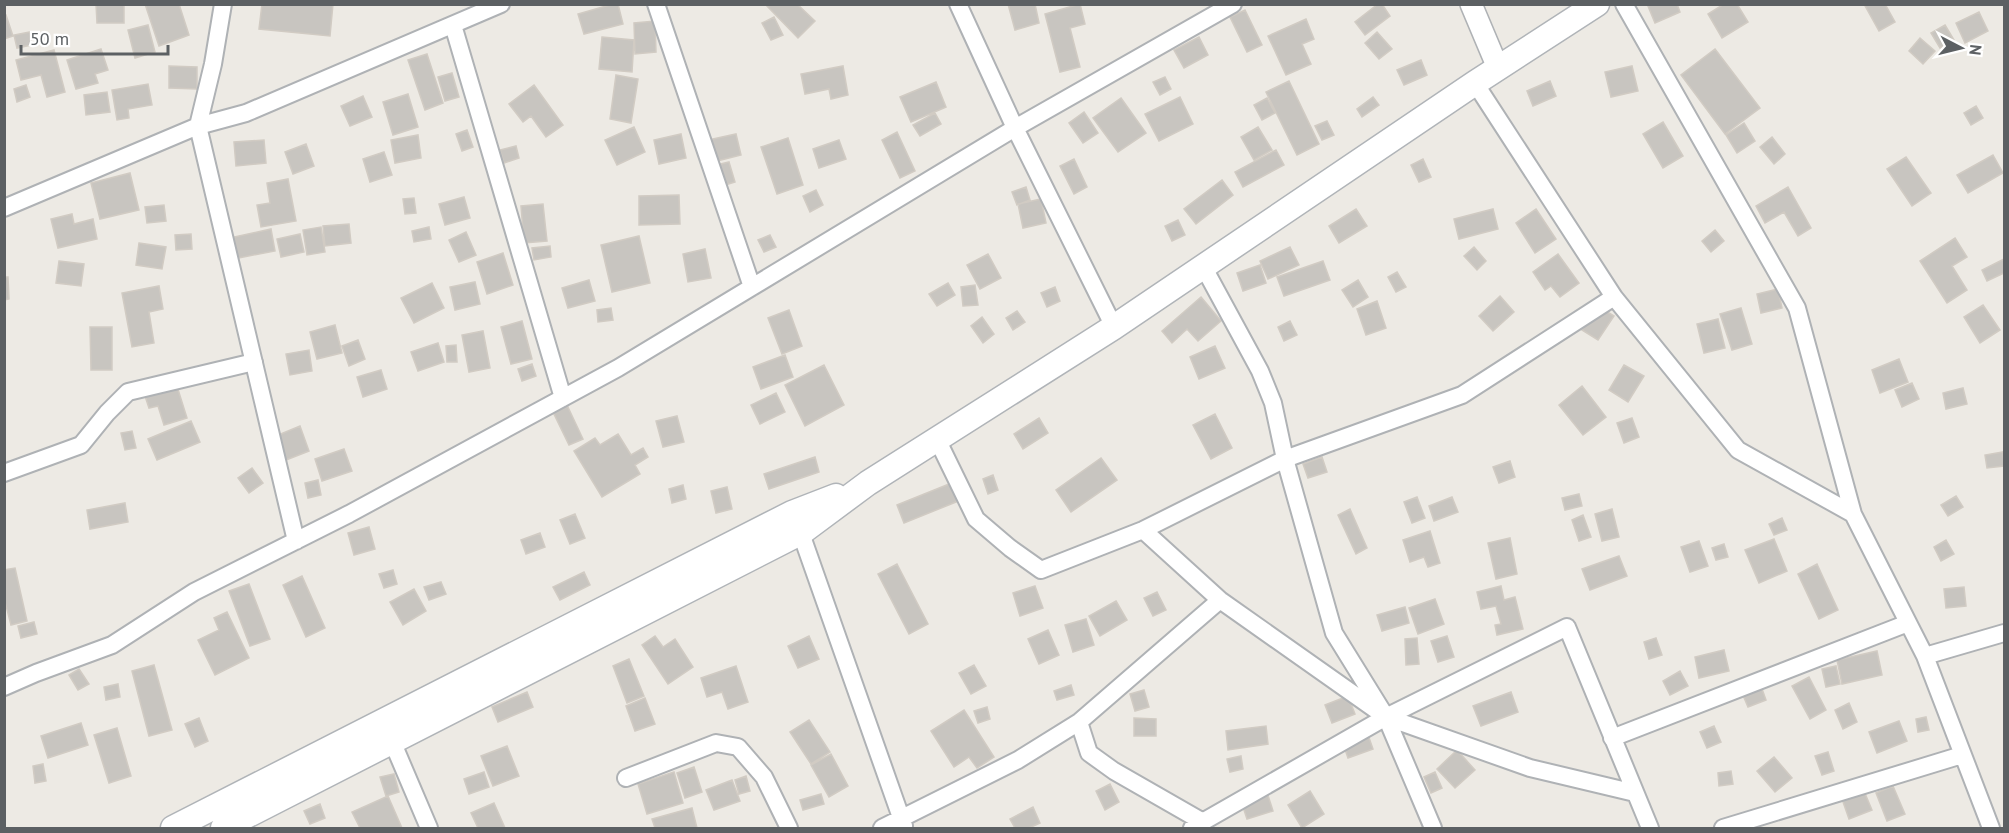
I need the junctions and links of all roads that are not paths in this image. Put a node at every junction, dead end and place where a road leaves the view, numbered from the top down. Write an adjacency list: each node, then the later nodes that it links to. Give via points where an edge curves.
1 (223, 4): 12 (street)
2 (501, 4): 9 (street)
3 (656, 4): 16 (street)
4 (958, 4): 13 (street)
5 (1233, 4): 13 (street)
6 (1471, 4): 10 (street)
7 (1597, 4): 10 (main road)
8 (1624, 4): 24 (street, via 1797,308)
9 (453, 25): 12 (street, via 246,113); 20 (street)
10 (1498, 68): 11 (main road)
11 (1474, 83): 15 (main road); 17 (street)
12 (198, 126): 14 (street); 19 (street)
13 (1015, 128): 16 (street); 18 (street)
14 (4, 208)
15 (1203, 266): 18 (main road); 22 (street, via 1260,371 1273,403)
16 (752, 287): 20 (street)
17 (1614, 297): 22 (street, via 1462,395); 24 (street, via 1738,450)
18 (1114, 327): 21 (main road)
19 (254, 362): 23 (street, via 128,392 81,445); 27 (street)
20 (562, 398): 27 (street)
21 (937, 439): 25 (main road); 26 (street, via 976,519 1041,570)
22 (1285, 459): 26 (street); 33 (street, via 1334,633)
23 (4, 474)
24 (1853, 514): 29 (street)
25 (797, 523): 35 (main road); 40 (street)
26 (1143, 530): 28 (street)
27 (296, 541): 32 (street, via 194,592 112,645)
28 (1220, 600): 33 (street); 34 (street)
29 (1908, 623): 31 (street); 36 (street)
30 (2004, 633): 31 (street)
31 (1925, 657): 37 (street)
32 (4, 687)
33 (1386, 717): 36 (street, via 1567,627); 39 (street, via 1530,768); 41 (street); 47 (street)
34 (1079, 722): 40 (street); 41 (street, via 1089,753)
35 (388, 732): 42 (main road); 43 (main road); 44 (street)
36 (1612, 738): 39 (street)
37 (1962, 755): 49 (street); 50 (street)
38 (626, 778): 45 (street, via 716,743 738,747 764,777)
39 (1635, 793): 48 (street)
40 (903, 823): 46 (street)
41 (1198, 825)
42 (173, 828)
43 (223, 828)
44 (429, 828)
45 (789, 828)
46 (882, 828)
47 (1433, 828)
48 (1650, 828)
49 (1724, 828)
50 (1991, 828)

